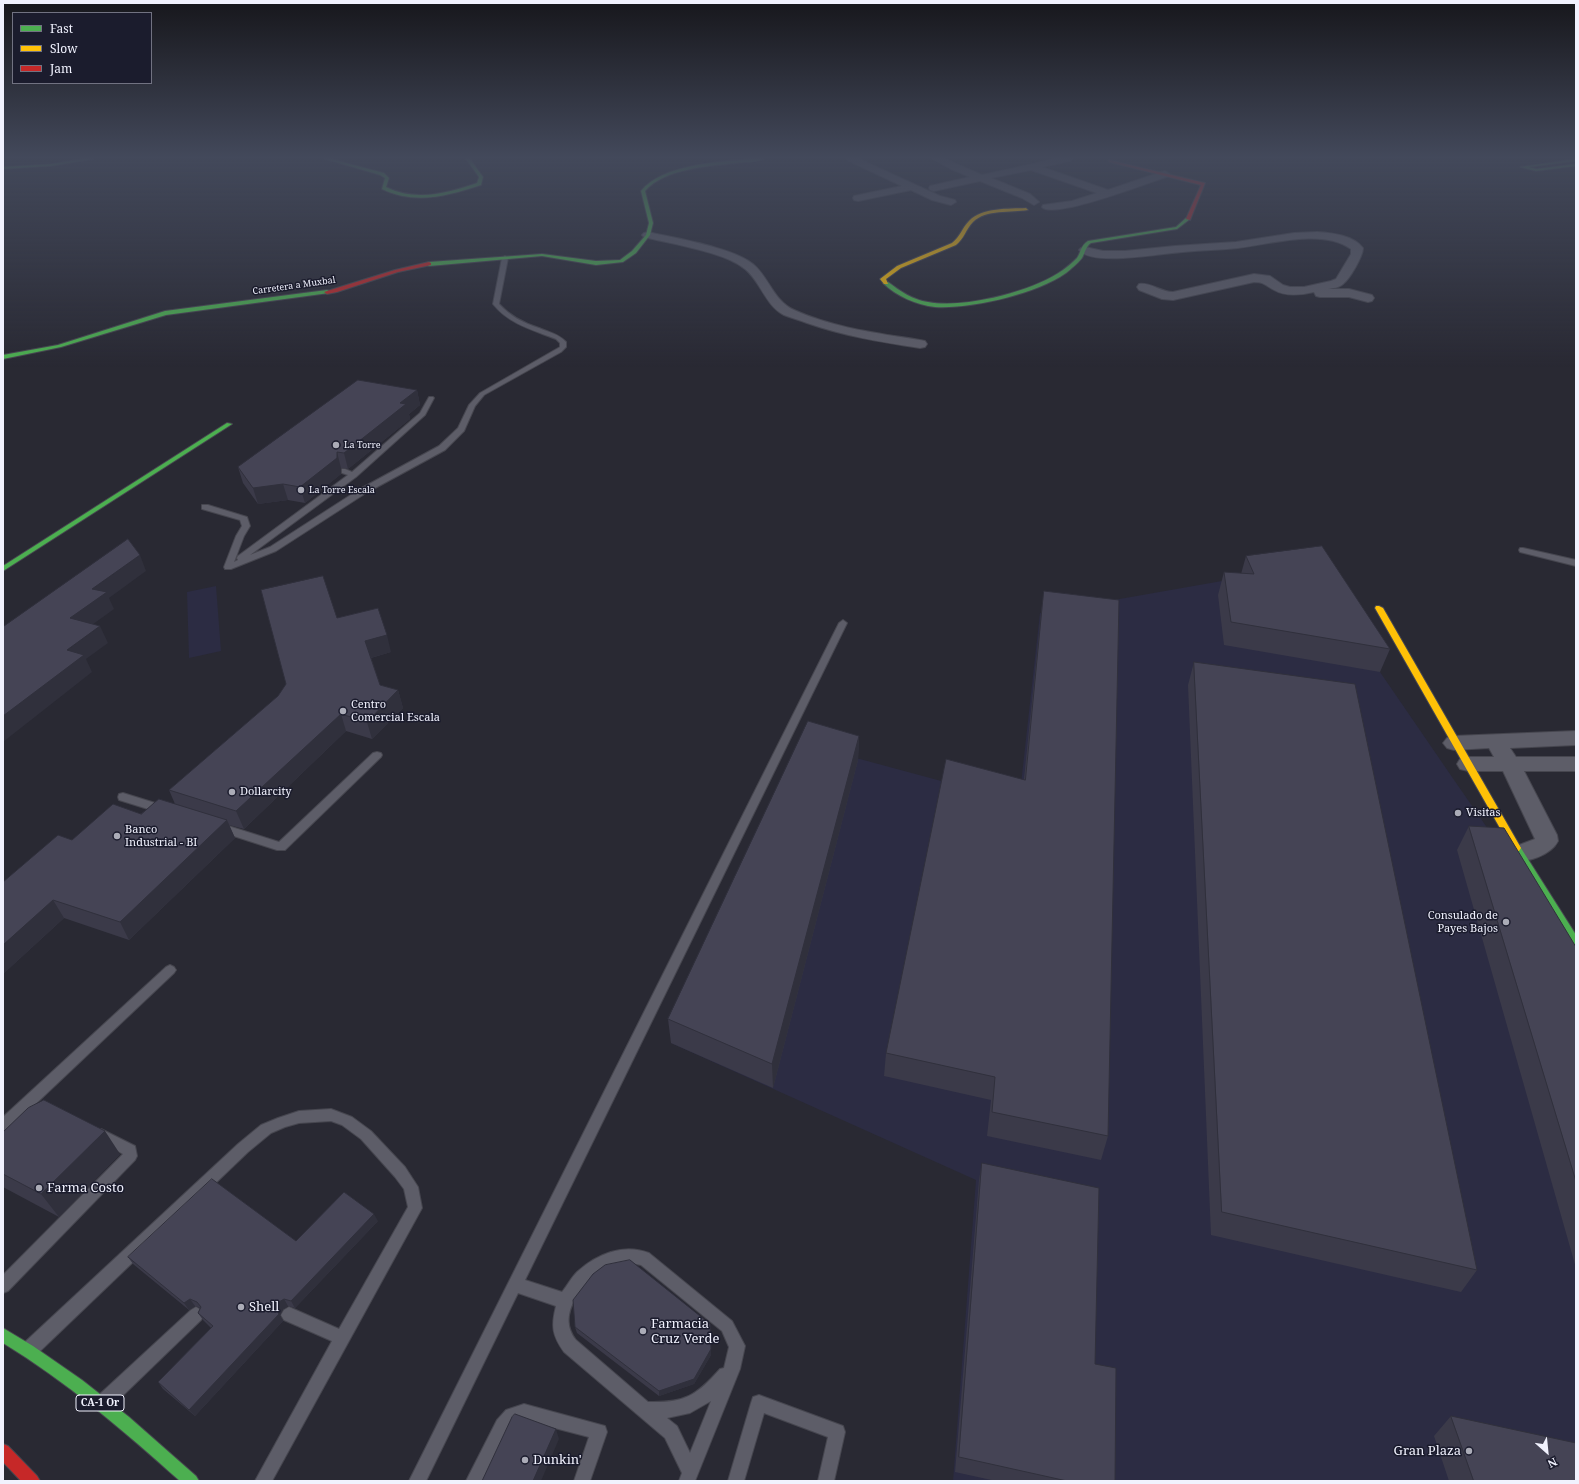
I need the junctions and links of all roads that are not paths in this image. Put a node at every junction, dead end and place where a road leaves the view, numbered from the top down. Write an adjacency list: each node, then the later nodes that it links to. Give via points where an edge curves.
1 (650, 228): 4 (main road)
2 (967, 228): 5 (main road, via 962,238 955,244 900,266 885,275 884,282 903,297 917,301 957,306 980,304 1006,297 1053,278 1070,268)
3 (1172, 228): 5 (main road, via 1090,242 1086,244)
4 (648, 235): 6 (main road, Carretera a Muxbal, via 634,252 621,261 596,263 555,256); 12 (street, via 722,253 742,261 752,268 774,301 788,312 836,329)
5 (1085, 250): 9 (street, via 1103,254 1126,254 1316,236 1336,238 1353,244 1357,248 1357,254 1340,281)
6 (504, 258): 13 (main road, Carretera a Muxbal, via 411,267 335,291 153,316 48,349); 19 (lane, via 496,304 501,312 515,321 558,338 563,342 563,347 482,394 472,405 461,429 442,448 363,491 273,549)
7 (1266, 280): 8 (street, via 1244,279 1174,296 1166,296); 9 (street, via 1284,278); 10 (street, via 1287,291)
8 (1143, 286)
9 (1327, 286): 10 (street)
10 (1304, 291): 11 (street, via 1349,293)
11 (1368, 298)
12 (920, 344)
13 (3, 357)
14 (431, 398): 19 (lane, via 423,414)
15 (229, 424): 20 (main road)
16 (205, 507): 19 (lane, via 244,519 246,526)
17 (1523, 550): 18 (lane)
18 (1576, 563)
19 (228, 567)
20 (3, 569)
21 (1379, 608): 25 (main road)
22 (843, 623): 38 (lane)
23 (1576, 738): 24 (street)
24 (1495, 742): 25 (street); 28 (street)
25 (1454, 743): 27 (main road)
26 (377, 756): 32 (lane, via 281,847)
27 (1468, 764): 28 (street); 33 (main road)
28 (1510, 764): 29 (street); 33 (street, via 1547,841)
29 (1576, 764)
30 (123, 797): 31 (lane)
31 (176, 814)
32 (206, 823)
33 (1519, 854): 34 (main road)
34 (1576, 944)
35 (170, 970): 36 (lane)
36 (3, 1126)
37 (88, 1129): 39 (lane, via 130,1150 130,1156)
38 (514, 1284): 40 (lane); 54 (lane)
39 (3, 1286)
40 (565, 1301): 46 (lane, via 582,1278 605,1261 626,1255 644,1258 727,1326 737,1346); 48 (lane, via 560,1320 562,1335 570,1346)
41 (196, 1315): 47 (lane)
42 (289, 1315): 44 (lane)
43 (3, 1335): 45 (main road, CA-1 Or)
44 (342, 1338): 45 (lane, via 415,1208 411,1187 366,1135 347,1121 331,1115 315,1115 299,1116 266,1129 248,1143); 53 (lane)
45 (29, 1350): 47 (main road, CA-1 Or)
46 (732, 1369): 48 (lane, via 712,1391 693,1405 669,1411); 50 (lane)
47 (101, 1404): 52 (main road, CA-1 Or)
48 (645, 1410): 50 (lane, via 671,1432)
49 (3, 1451): 51 (main road)
50 (689, 1476)
51 (32, 1481)
52 (191, 1481)
53 (263, 1481)
54 (417, 1481)
55 (474, 1481): 56 (lane, via 503,1426 512,1416 524,1412 599,1432)
56 (582, 1481)
57 (736, 1481): 58 (lane, via 759,1403 838,1432)
58 (826, 1481)

